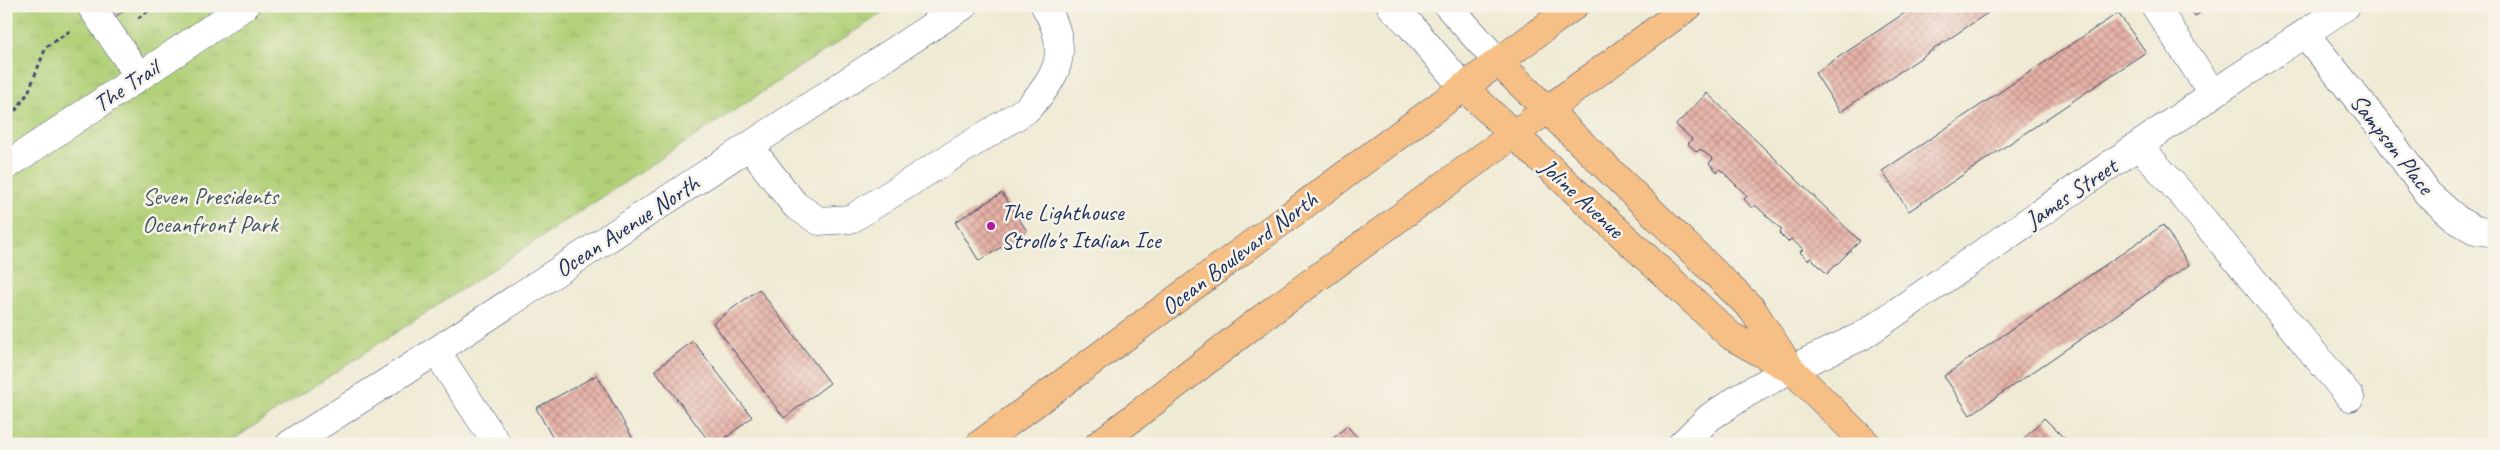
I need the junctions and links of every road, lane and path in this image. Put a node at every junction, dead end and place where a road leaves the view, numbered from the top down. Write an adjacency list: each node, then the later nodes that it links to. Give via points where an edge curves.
1 (245, 6): 13 (street, The Trail)
2 (963, 6): 19 (street, Ocean Avenue North)
3 (1046, 6): 19 (street, via 1058,34 1058,64 1046,90 1026,110 851,219 819,221 795,205)
4 (1391, 6): 14 (street, Joline Avenue)
5 (1448, 6): 12 (street, Joline Avenue)
6 (1574, 6): 12 (main road, Ocean Boulevard North)
7 (1689, 6): 16 (main road)
8 (2156, 6): 15 (street)
9 (2346, 6): 11 (street, James Street)
10 (93, 10): 13 (street); 17 (path, via 46,47 28,93)
11 (2305, 34): 15 (street, James Street); 22 (street, Sampson Place, via 2382,129 2428,194 2459,221 2475,230)
12 (1498, 62): 14 (main road, Ocean Boulevard North); 16 (main road, Joline Avenue)
13 (139, 76): 21 (street, The Trail)
14 (1463, 87): 18 (main road, Joline Avenue); 28 (main road, Ocean Boulevard North)
15 (2213, 94): 20 (street, James Street)
16 (1548, 111): 18 (main road); 24 (main road, Joline Avenue, via 1752,309)
17 (6, 124)
18 (1514, 136): 24 (main road, Joline Avenue, via 1731,336); 29 (main road, via 1257,322)
19 (749, 146): 23 (street, Ocean Avenue North)
20 (2140, 146): 24 (street, James Street, via 1862,336); 25 (street)
21 (6, 166)
22 (2494, 233)
23 (436, 351): 26 (street, Ocean Avenue North); 27 (street)
24 (1791, 369): 30 (street, James Street, via 1710,417); 31 (main road, Joline Avenue)
25 (2350, 397)
26 (290, 444)
27 (497, 444)
28 (980, 444)
29 (1099, 444)
30 (1682, 444)
31 (1867, 444)

